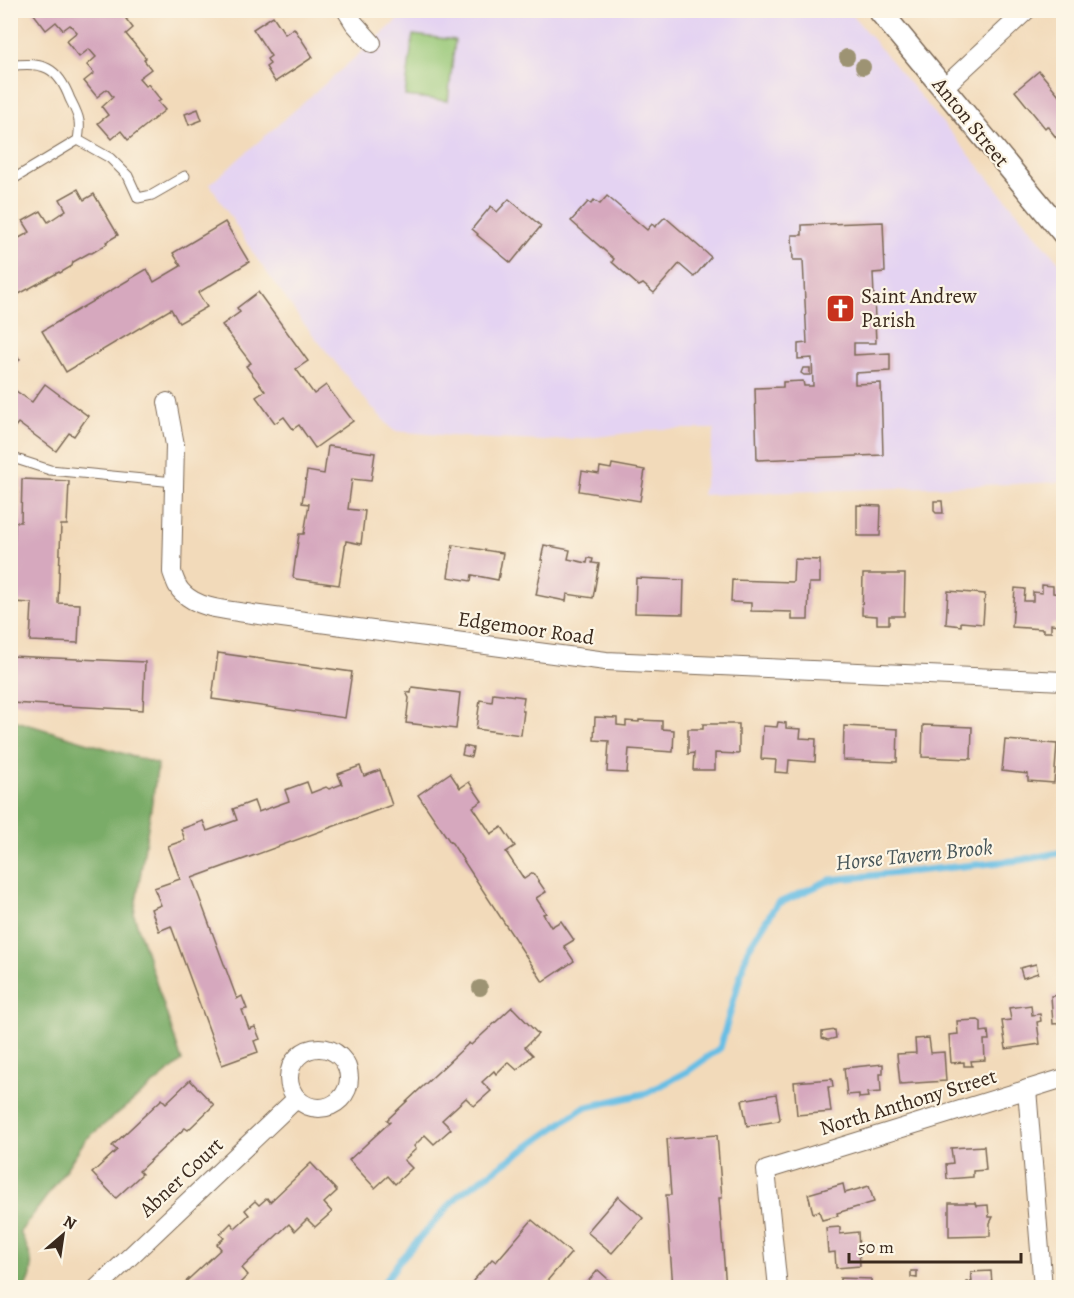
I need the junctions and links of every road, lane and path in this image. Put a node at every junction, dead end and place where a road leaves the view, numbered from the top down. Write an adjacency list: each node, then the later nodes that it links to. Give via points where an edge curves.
1 (346, 10): 4 (street)
2 (879, 10): 6 (street, Anton Street)
3 (1027, 10): 6 (street)
4 (372, 43)
5 (10, 66): 7 (lane, via 40,66 55,73 64,84 79,121)
6 (943, 88): 10 (street, Anton Street)
7 (78, 140): 8 (lane, via 110,158 128,176 138,198 152,195); 9 (lane)
8 (185, 176)
9 (10, 182)
10 (1064, 234)
11 (167, 402): 13 (street, Edgemoor Road, via 175,445)
12 (10, 457): 13 (lane, via 50,470)
13 (174, 482): 14 (street, Edgemoor Road, via 172,572 183,594 209,607 606,661)
14 (1064, 681)
15 (1064, 1078): 16 (street, North Anthony Street)
16 (1027, 1089): 19 (street, North Anthony Street, via 766,1170); 20 (street)
17 (296, 1099): 18 (street, Abner Court)
18 (97, 1287)
19 (778, 1287)
20 (1043, 1287)

